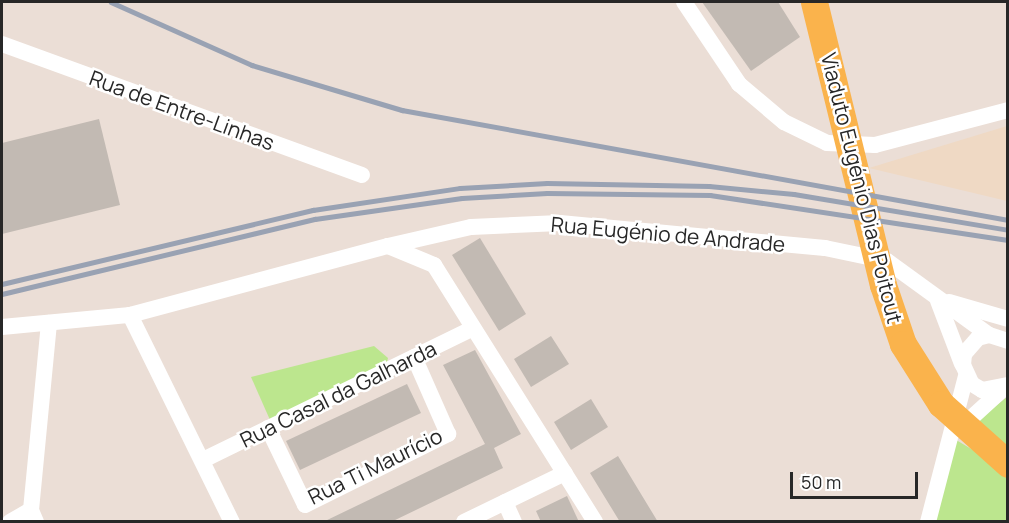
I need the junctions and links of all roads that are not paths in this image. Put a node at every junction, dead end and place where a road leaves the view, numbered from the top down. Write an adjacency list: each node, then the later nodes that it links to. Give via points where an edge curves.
1 (684, 2): 4 (street, via 739,84 784,122 827,143 875,145)
2 (814, 2): 19 (main road, Viaduto Eugénio Dias Poitout, via 883,285 903,344 941,404)
3 (2, 44): 5 (street, Rua de Entre-Linhas)
4 (1008, 110)
5 (362, 175)
6 (388, 246): 7 (street, Rua Eugénio de Andrade, via 471,227 560,223 713,236 825,248 887,261); 8 (street, Rua Eugénio de Andrade); 12 (street, via 434,265)
7 (937, 298): 9 (street, Rua Eugénio de Andrade); 13 (street, Rua Eugénio de Andrade); 15 (street)
8 (130, 315): 10 (street, Rua Eugénio de Andrade); 20 (street)
9 (1008, 319)
10 (49, 323): 11 (street, Rua Eugénio de Andrade); 23 (street)
11 (2, 327)
12 (472, 329): 14 (street, Rua Casal da Galharda); 21 (street)
13 (1001, 335): 15 (street, via 970,344)
14 (414, 357): 17 (street, Rua Casal da Galharda); 17 (street, Rua Ti Maurício, via 448,434 305,505)
15 (964, 370): 16 (street, via 982,390); 18 (street)
16 (1005, 387): 18 (street)
17 (268, 428): 20 (street, Rua Casal da Galharda)
18 (951, 437): 29 (street)
19 (999, 457)
20 (203, 460): 25 (street)
21 (565, 473): 22 (street); 28 (street)
22 (505, 502): 26 (street); 27 (street)
23 (33, 516): 24 (street)
24 (10, 522)
25 (232, 522)
26 (464, 522)
27 (514, 522)
28 (595, 522)
29 (928, 522)

